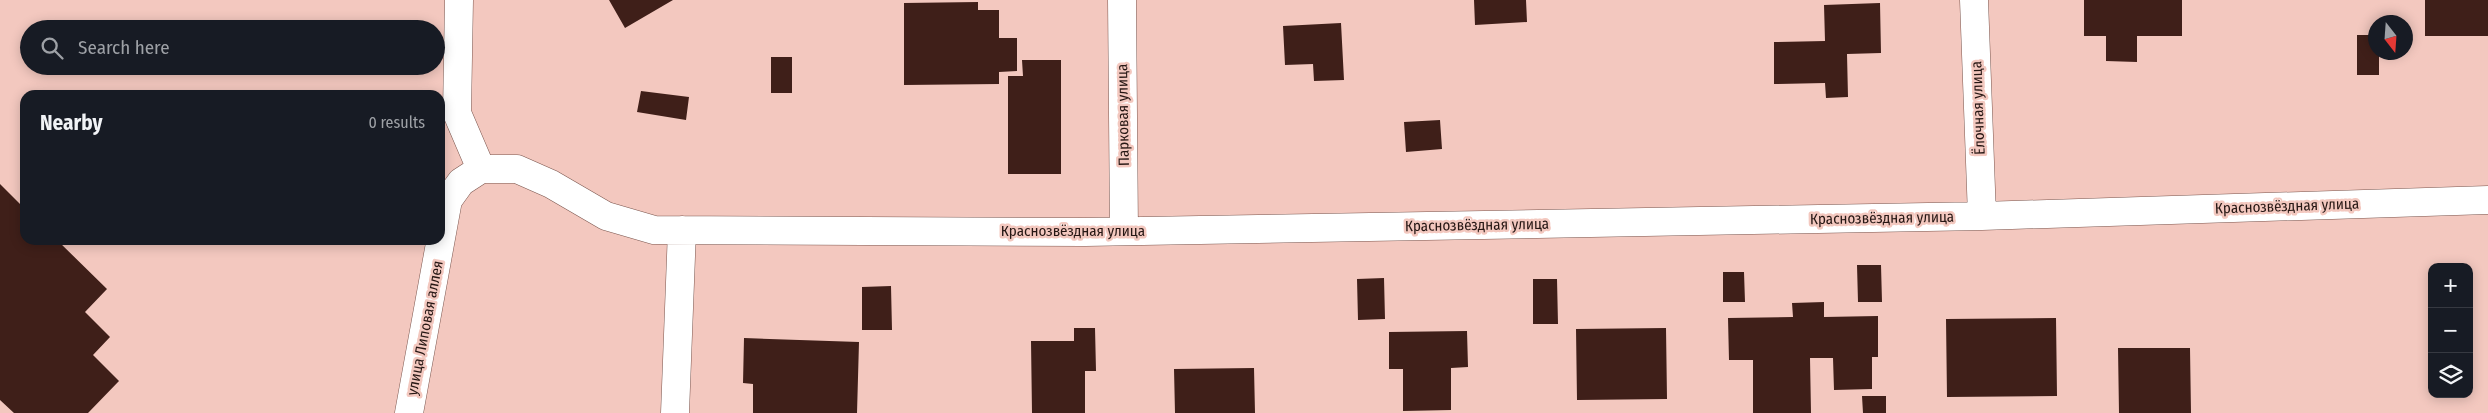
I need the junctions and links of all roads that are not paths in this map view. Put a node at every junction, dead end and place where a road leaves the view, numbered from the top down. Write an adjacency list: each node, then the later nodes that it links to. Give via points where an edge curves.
1 (459, 0): 4 (street, via 457,113)
2 (1122, 0): 9 (street, Парковая улица)
3 (1974, 0): 7 (street, Ёлочная улица)
4 (481, 169): 6 (street, улица Липовая аллея, via 461,182 448,200); 8 (street, Краснозвёздная улица, via 517,169 551,184 606,216 654,230)
5 (2488, 200): 7 (street, Краснозвёздная улица)
6 (445, 216)
7 (1982, 216): 9 (street, Краснозвёздная улица)
8 (682, 230): 9 (street, Краснозвёздная улица); 12 (street)
9 (1124, 231)
10 (440, 245): 11 (street, улица Липовая аллея)
11 (409, 413)
12 (675, 413)

